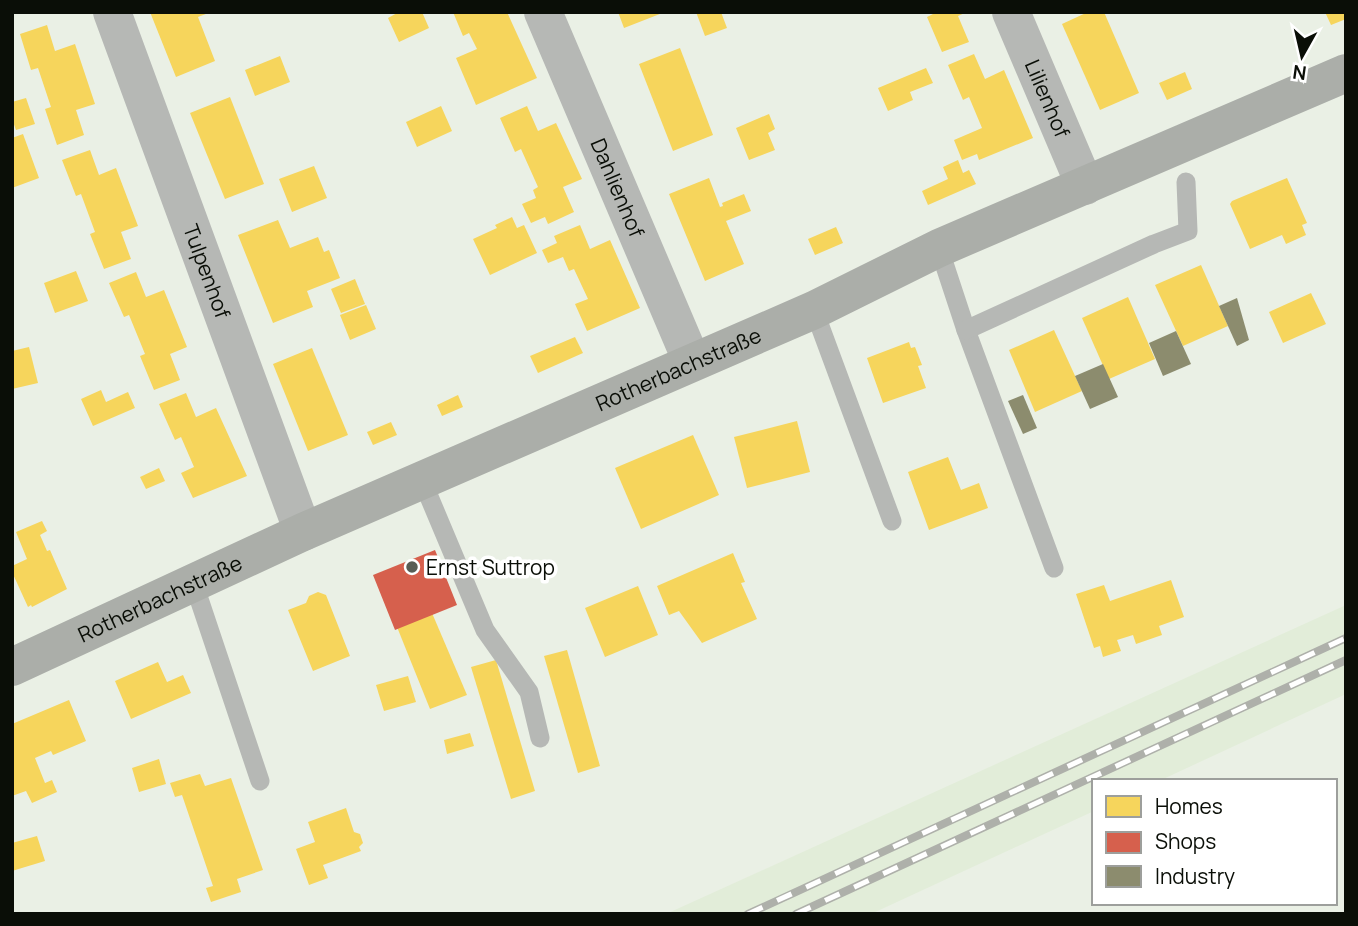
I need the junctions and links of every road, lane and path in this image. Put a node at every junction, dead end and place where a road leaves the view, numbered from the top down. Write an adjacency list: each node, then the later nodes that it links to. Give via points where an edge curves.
1 (112, 12): 13 (street, Tulpenhof)
2 (543, 12): 10 (street, Dahlienhof)
3 (1011, 12): 6 (street, Lilienhof)
4 (1346, 73): 6 (street, Rotherbachstraße)
5 (1186, 182): 9 (lane, via 1188,231)
6 (1085, 186): 7 (street, Rotherbachstraße)
7 (939, 248): 8 (street, Rotherbachstraße); 9 (lane)
8 (814, 310): 10 (street, Rotherbachstraße); 12 (lane)
9 (967, 330): 14 (lane)
10 (692, 362): 11 (street, Rotherbachstraße)
11 (422, 480): 13 (street, Rotherbachstraße); 17 (lane, via 485,630 529,692)
12 (892, 520)
13 (303, 532): 15 (street, Rotherbachstraße)
14 (1054, 568)
15 (194, 584): 16 (street, Rotherbachstraße); 18 (lane)
16 (12, 667)
17 (540, 738)
18 (260, 781)

